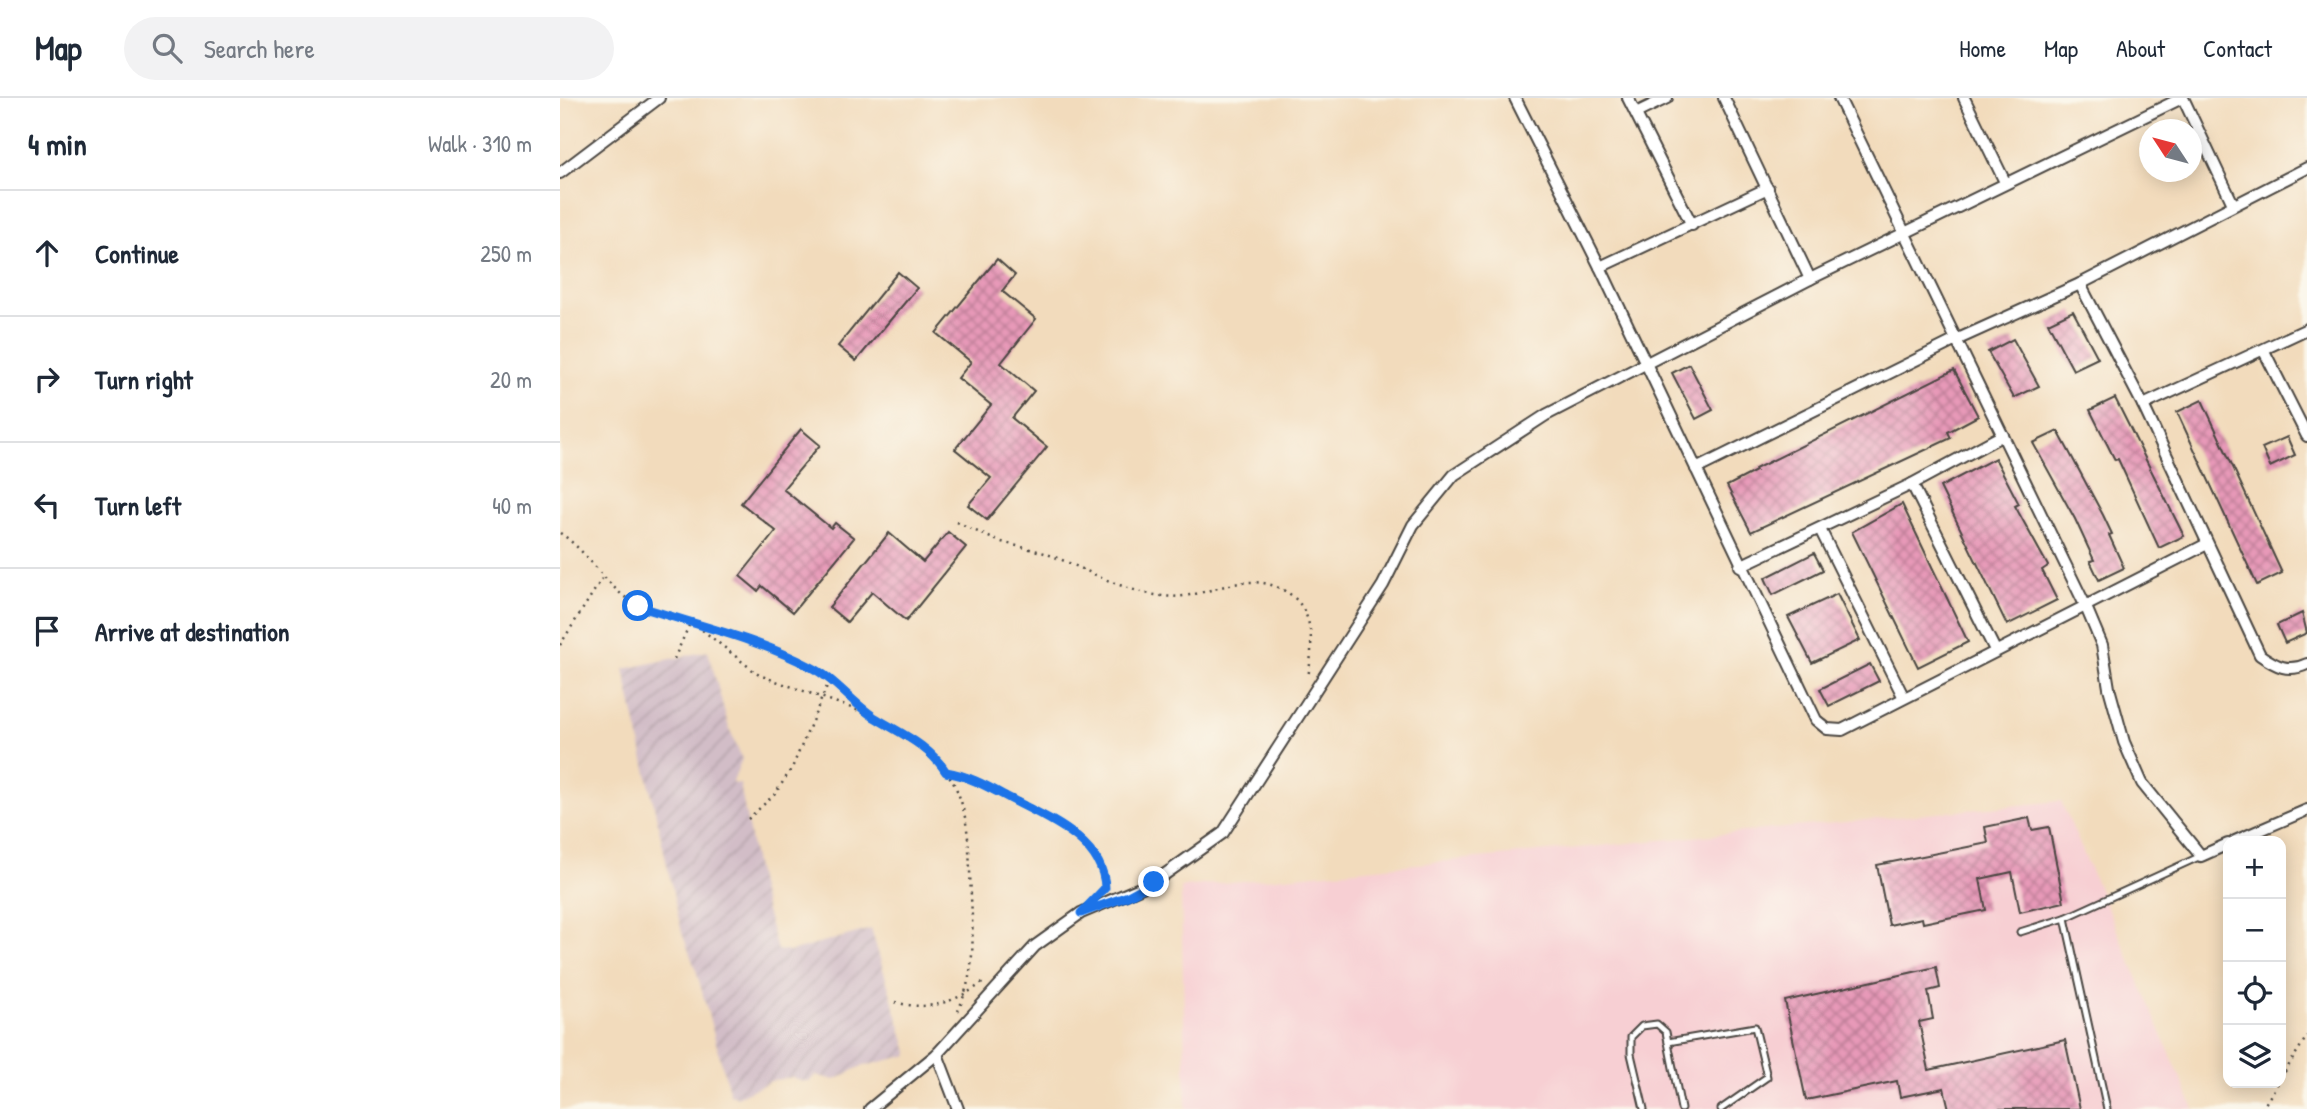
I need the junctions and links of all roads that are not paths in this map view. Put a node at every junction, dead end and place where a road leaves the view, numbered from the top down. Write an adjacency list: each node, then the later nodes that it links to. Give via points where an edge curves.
1 (659, 98): 11 (street)
2 (1515, 98): 17 (street)
3 (1628, 98): 9 (street)
4 (1667, 98): 9 (street)
5 (1724, 98): 13 (street)
6 (1839, 98): 16 (street)
7 (1964, 98): 12 (street)
8 (2183, 98): 12 (street); 14 (street)
9 (1636, 113): 15 (street)
10 (2307, 167): 14 (street)
11 (560, 173)
12 (2005, 182): 16 (street)
13 (1768, 188): 15 (street); 18 (street)
14 (2233, 204): 19 (street)
15 (1692, 225): 17 (street)
16 (1905, 234): 18 (street); 21 (street)
17 (1600, 267): 23 (street)
18 (1810, 279): 23 (street)
19 (2080, 284): 21 (street); 24 (street)
20 (2307, 329): 22 (street)
21 (1956, 340): 25 (street); 27 (street)
22 (2264, 351): 24 (street); 26 (street)
23 (1645, 364): 27 (street); 43 (street, via 1546,415 1454,475 1413,525 1383,585 1223,833 1154,882 1081,913 1035,946)
24 (2143, 405): 30 (street)
25 (2003, 435): 28 (street); 32 (street)
26 (2307, 436)
27 (1696, 469): 31 (street)
28 (1912, 484): 29 (street); 33 (street)
29 (1820, 529): 31 (street); 35 (street)
30 (2207, 544): 32 (street); 34 (street, via 2260,655 2278,667 2295,670)
31 (1740, 566): 35 (street, via 1815,720 1827,729 1842,730)
32 (2086, 607): 33 (street); 39 (street, via 2102,645 2124,742 2142,783)
33 (1995, 650): 35 (street)
34 (2307, 664)
35 (1903, 696)
36 (2307, 810): 37 (street)
37 (2247, 836)
38 (2223, 846): 39 (street)
39 (2201, 856): 40 (lane)
40 (2065, 918): 41 (lane); 49 (lane)
41 (2020, 932)
42 (1668, 1042): 46 (lane, via 1666,1032 1657,1024 1642,1026 1631,1037 1630,1054); 47 (lane); 48 (lane, via 1755,1027 1767,1077)
43 (937, 1054): 44 (street); 45 (street)
44 (870, 1109)
45 (958, 1109)
46 (1644, 1109)
47 (1681, 1109)
48 (1720, 1109)
49 (2107, 1109)

